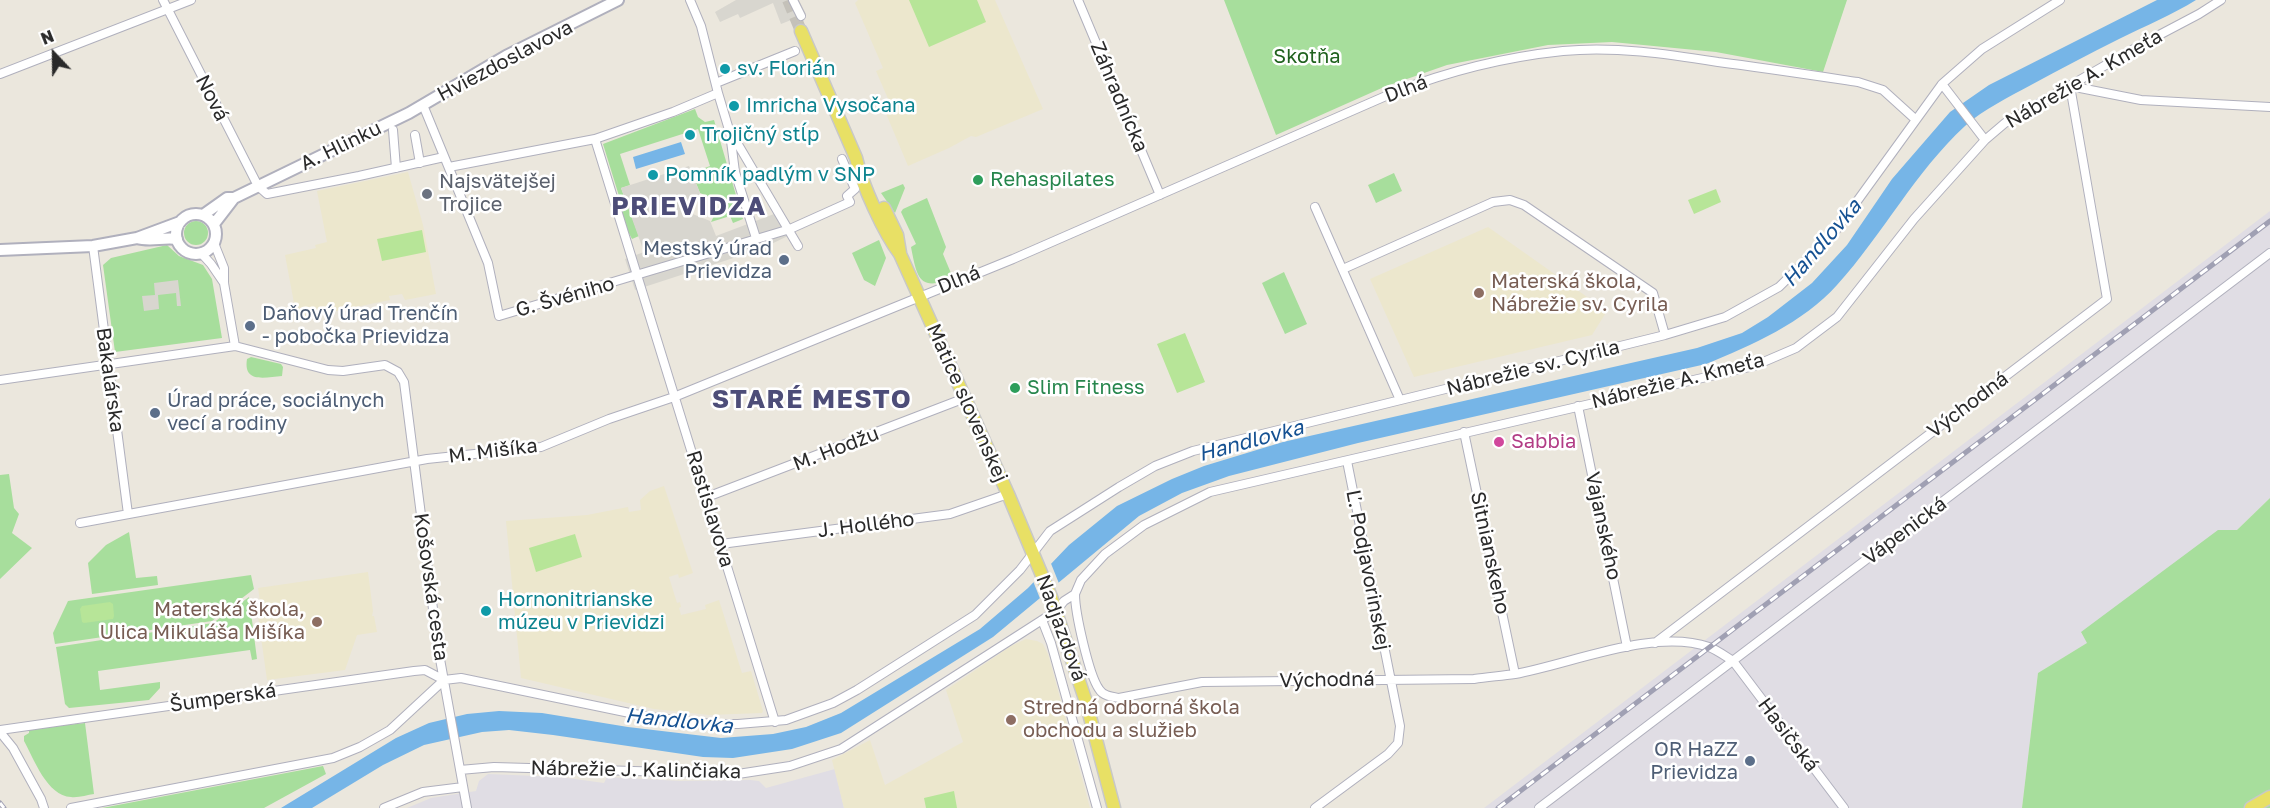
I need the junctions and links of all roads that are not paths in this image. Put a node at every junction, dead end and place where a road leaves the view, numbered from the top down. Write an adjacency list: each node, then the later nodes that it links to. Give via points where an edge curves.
1 (163, 0): 9 (street, Nová)
2 (191, 0): 9 (street)
3 (618, 0): 18 (street, Hviezdoslavova, via 516,51)
4 (690, 0): 14 (street)
5 (793, 0): 10 (street)
6 (1078, 0): 32 (street, Záhradnícka)
7 (2060, 0): 15 (street, Nábrežie sv. Cyrila, via 1982,49)
8 (2221, 0): 16 (street, Nábrežie A. Kmeťa)
9 (167, 9): 13 (street); 31 (street, Nová)
10 (801, 16)
11 (801, 31): 51 (main road, Matice slovenskej, via 886,234)
12 (795, 51): 14 (street)
13 (0, 74)
14 (716, 83): 17 (street)
15 (1942, 84): 20 (street, Nábrežie sv. Cyrila); 25 (street)
16 (2070, 86): 19 (street, via 2141,100); 25 (street, Nábrežie A. Kmeťa, via 2005,123); 74 (street, Východná, via 2107,299)
17 (718, 93): 22 (street); 24 (street)
18 (423, 105): 26 (street); 31 (street, A. Hlinku)
19 (2270, 107)
20 (1915, 119): 32 (street, Dlhá, via 1883,90 1858,82 1653,52 1565,51 1496,61 1395,92); 52 (street, Nábrežie sv. Cyrila, via 1834,233 1779,287 1725,317)
21 (393, 130): 30 (street, A. Hlinku)
22 (730, 133): 38 (street); 40 (street, via 735,171)
23 (415, 135): 28 (street)
24 (595, 139): 29 (street); 49 (street, Rastislavova)
25 (1985, 140): 59 (street, Nábrežie A. Kmeťa, via 1914,219 1837,317 1796,348 1754,366)
26 (444, 157): 28 (street); 29 (street)
27 (842, 159): 38 (street, G. Švéniho, via 855,189 847,196 850,202)
28 (420, 163): 30 (street)
29 (449, 167): 49 (street, G. Švéniho, via 488,263 499,316)
30 (396, 168): 31 (street, A. Hlinku, via 267,194)
31 (258, 186): 33 (street, A. Hlinku)
32 (1160, 195): 51 (street, Dlhá)
33 (234, 198): 35 (street, A. Hlinku, via 227,198); 37 (street, A. Hlinku)
34 (1315, 207): 48 (street)
35 (203, 215): 36 (street, A. Hlinku, via 190,214); 37 (street)
36 (180, 222): 39 (street, A. Hlinku); 41 (street)
37 (214, 224): 42 (street)
38 (790, 229): 40 (street, G. Švéniho); 44 (street)
39 (137, 238): 41 (street, A. Hlinku); 43 (street, A. Hlinku)
40 (756, 238): 49 (street, G. Švéniho)
41 (177, 239): 46 (street, via 186,251)
42 (214, 243): 46 (street); 50 (street, via 224,268)
43 (93, 246): 45 (street, A. Hlinku); 54 (street, Bakalárska)
44 (798, 246)
45 (0, 250)
46 (201, 253): 50 (street)
47 (2270, 253): 76 (street, Vápenická)
48 (1342, 269): 52 (street, via 1493,202 1510,200 1524,205 1653,293); 58 (street)
49 (634, 277): 56 (street, Rastislavova)
50 (224, 283): 53 (street)
51 (919, 296): 56 (street, M. Mišíka); 57 (main road, Matice slovenskej)
52 (1665, 335): 58 (street, Nábrežie sv. Cyrila)
53 (235, 346): 54 (street); 62 (street, Košovská cesta, via 328,370 385,365 394,369 404,382)
54 (108, 364): 55 (street); 65 (street, Bakalárska)
55 (0, 380)
56 (674, 397): 62 (street, M. Mišíka, via 609,418 541,447); 64 (street, Rastislavova)
57 (965, 398): 63 (main road, Matice slovenskej); 64 (street, M. Hodžu)
58 (1400, 400): 68 (street, Nábrežie sv. Cyrila, via 1194,452 1155,466 1050,531)
59 (1578, 406): 60 (street, Nábrežie A. Kmeťa); 75 (street, Vajanského)
60 (1464, 432): 61 (street, Nábrežie A. Kmeťa); 77 (street, Sitnianskeho)
61 (1347, 460): 69 (street, Nábrežie A. Kmeťa, via 1210,492 1162,515 1105,554 1081,580); 78 (street, Ľ. Podjavorinskej)
62 (414, 462): 65 (street, M. Mišíka); 79 (street, Košovská cesta)
63 (1008, 494): 67 (street, J. Hollého, via 950,514); 68 (main road, Matice slovenskej)
64 (707, 497): 67 (street, Rastislavova)
65 (128, 514): 66 (street, M. Mišíka)
66 (80, 523)
67 (721, 544): 80 (street, Rastislavova)
68 (1033, 553): 70 (main road, Nadjazdová); 80 (street, Nábrežie sv. Cyrila, via 975,615 833,703)
69 (1075, 594): 70 (street, Nábrežie A. Kmeťa); 72 (street, Východná)
70 (1056, 611): 71 (street, Nábrežie J. Kalinčiaka); 73 (main road, Nadjazdová)
71 (1042, 620): 82 (street, Nábrežie J. Kalinčiaka, via 855,741 790,766 724,774 494,767); 89 (street)
72 (1082, 636): 73 (street); 78 (street, Východná, via 1099,690 1119,699 1202,682)
73 (1066, 637): 90 (main road, Nadjazdová)
74 (1655, 643): 75 (street, Východná); 76 (street, Východná, via 1710,647)
75 (1628, 646): 77 (street, Východná)
76 (1733, 661): 92 (street, Vápenická); 93 (street, Hasičská)
77 (1515, 674): 78 (street, Východná, via 1474,679)
78 (1390, 679): 91 (street, Ľ. Podjavorinskej, via 1400,726 1398,743)
79 (444, 680): 80 (street, Šumperská, via 461,678 649,717 712,724); 81 (street, Šumperská, via 425,670 393,673); 82 (street, Košovská cesta); 86 (street, via 390,729 333,758)
80 (775, 722)
81 (0, 731): 85 (street, Šumperská)
82 (460, 770): 83 (street, Košovská cesta)
83 (463, 787): 87 (street, via 423,792); 88 (street, Košovská cesta)
84 (2270, 797): 94 (main road)
85 (44, 808)
86 (71, 808)
87 (384, 808)
88 (467, 808)
89 (1097, 808)
90 (1114, 808)
91 (1315, 808)
92 (1539, 808)
93 (1844, 808)
94 (2251, 808)

